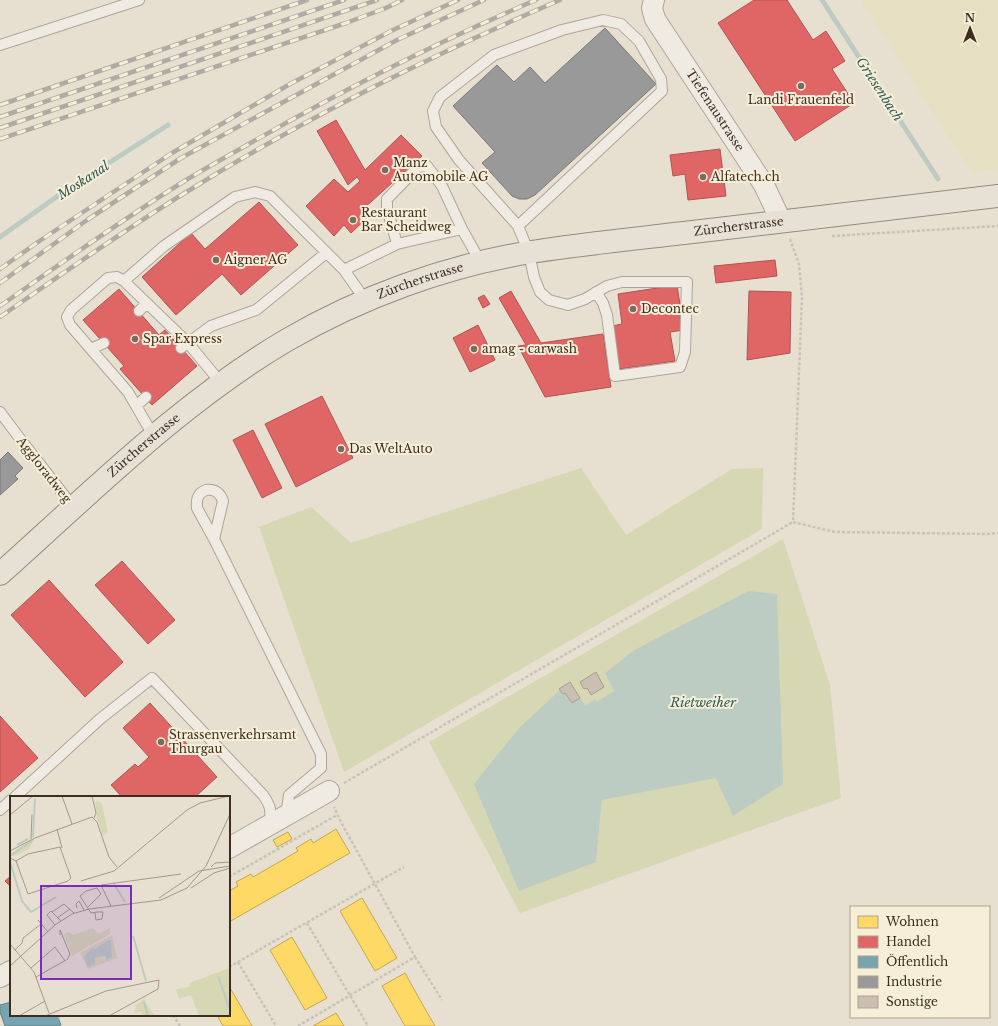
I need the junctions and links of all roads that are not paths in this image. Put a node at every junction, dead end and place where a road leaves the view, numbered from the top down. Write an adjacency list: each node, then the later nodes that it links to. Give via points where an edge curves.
1 (138, 0): 3 (lane)
2 (654, 0): 8 (street, Tiefenaustrasse, via 652,8 655,19 764,184)
3 (0, 45)
4 (998, 186): 6 (main road)
5 (998, 196): 6 (main road)
6 (930, 204): 7 (main road); 8 (main road, Zürcherstrasse)
7 (998, 207)
8 (781, 221): 13 (main road, Zürcherstrasse)
9 (518, 226): 9 (lane, via 459,160 436,127 433,111 440,96 494,55 562,30 602,20 621,24 639,40 661,79 662,91); 13 (lane)
10 (462, 229): 11 (lane); 11 (lane, via 442,186 427,166 418,168 387,199); 14 (lane)
11 (397, 244): 15 (lane)
12 (326, 253): 15 (lane); 16 (lane, via 270,196 255,192 235,197 164,246); 22 (lane, via 256,310 211,326)
13 (529, 253): 14 (main road, Zürcherstrasse); 17 (lane, via 540,292 549,300 568,305)
14 (481, 263): 18 (main road, Zürcherstrasse, via 403,286)
15 (344, 270): 18 (lane)
16 (124, 281): 19 (lane); 23 (lane, via 117,277 108,278 71,310 67,317 70,325)
17 (596, 292): 17 (lane, via 622,282 687,282 685,352 680,367 615,376 607,315)
18 (366, 301): 24 (main road, Zürcherstrasse, via 287,340)
19 (147, 303): 20 (lane); 22 (lane)
20 (139, 311)
21 (104, 343): 23 (lane)
22 (185, 346): 24 (lane)
23 (91, 349): 26 (lane, via 132,389)
24 (221, 383): 28 (main road, Zürcherstrasse)
25 (146, 398): 26 (lane)
26 (136, 406): 28 (lane)
27 (1, 416): 29 (lane, Aggloradweg)
28 (153, 435): 29 (main road, Zürcherstrasse)
29 (74, 508): 31 (main road, Zürcherstrasse)
30 (214, 539): 36 (lane, via 321,754 321,768 289,795)
31 (0, 574)
32 (329, 791): 36 (street)
33 (15, 796): 36 (lane, via 100,719 152,678 263,794)
34 (10, 801): 35 (lane)
35 (0, 810)
36 (278, 820): 37 (street)
37 (230, 847)
38 (10, 972): 39 (street)
39 (0, 977)

